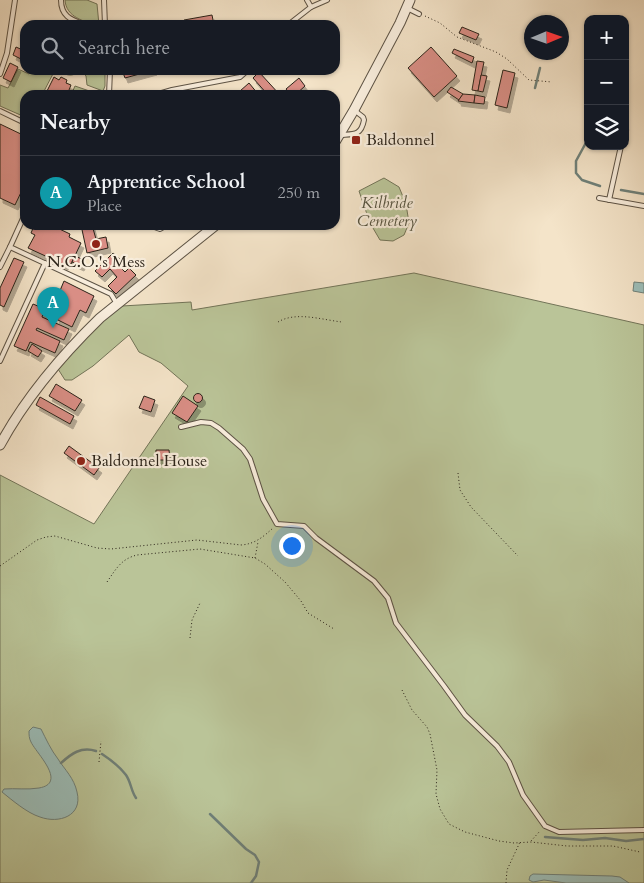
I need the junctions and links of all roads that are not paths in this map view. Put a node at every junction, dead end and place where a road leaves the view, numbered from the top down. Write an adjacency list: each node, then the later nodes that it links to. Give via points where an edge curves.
1 (15, 0): 12 (lane)
2 (61, 0): 9 (lane, via 64,13)
3 (104, 0): 10 (lane)
4 (307, 0): 7 (lane)
5 (327, 0): 7 (lane)
6 (409, 4): 8 (lane); 17 (street)
7 (311, 7): 11 (lane)
8 (419, 14)
9 (71, 20)
10 (105, 20)
11 (294, 20)
12 (0, 74)
13 (110, 75): 15 (lane)
14 (242, 75): 16 (lane)
15 (109, 90)
16 (172, 90)
17 (354, 110): 20 (street); 21 (lane, via 364,120 359,132)
18 (0, 111): 19 (lane)
19 (20, 121)
20 (340, 133)
21 (340, 137)
22 (620, 150): 24 (lane)
23 (599, 198): 24 (lane)
24 (610, 200): 25 (lane)
25 (644, 206)
26 (20, 225): 28 (lane)
27 (210, 230): 31 (street)
28 (10, 246): 29 (lane); 30 (lane)
29 (45, 263): 31 (lane, via 111,294); 32 (lane)
30 (0, 267)
31 (118, 304): 34 (street, via 89,328 53,367)
32 (0, 361)
33 (181, 427): 35 (lane, via 201,422 220,428 243,448 250,459 263,499 277,524 304,526 374,580 388,598 396,623 464,715 510,762 523,795 544,826 558,832)
34 (0, 445)
35 (644, 830)

